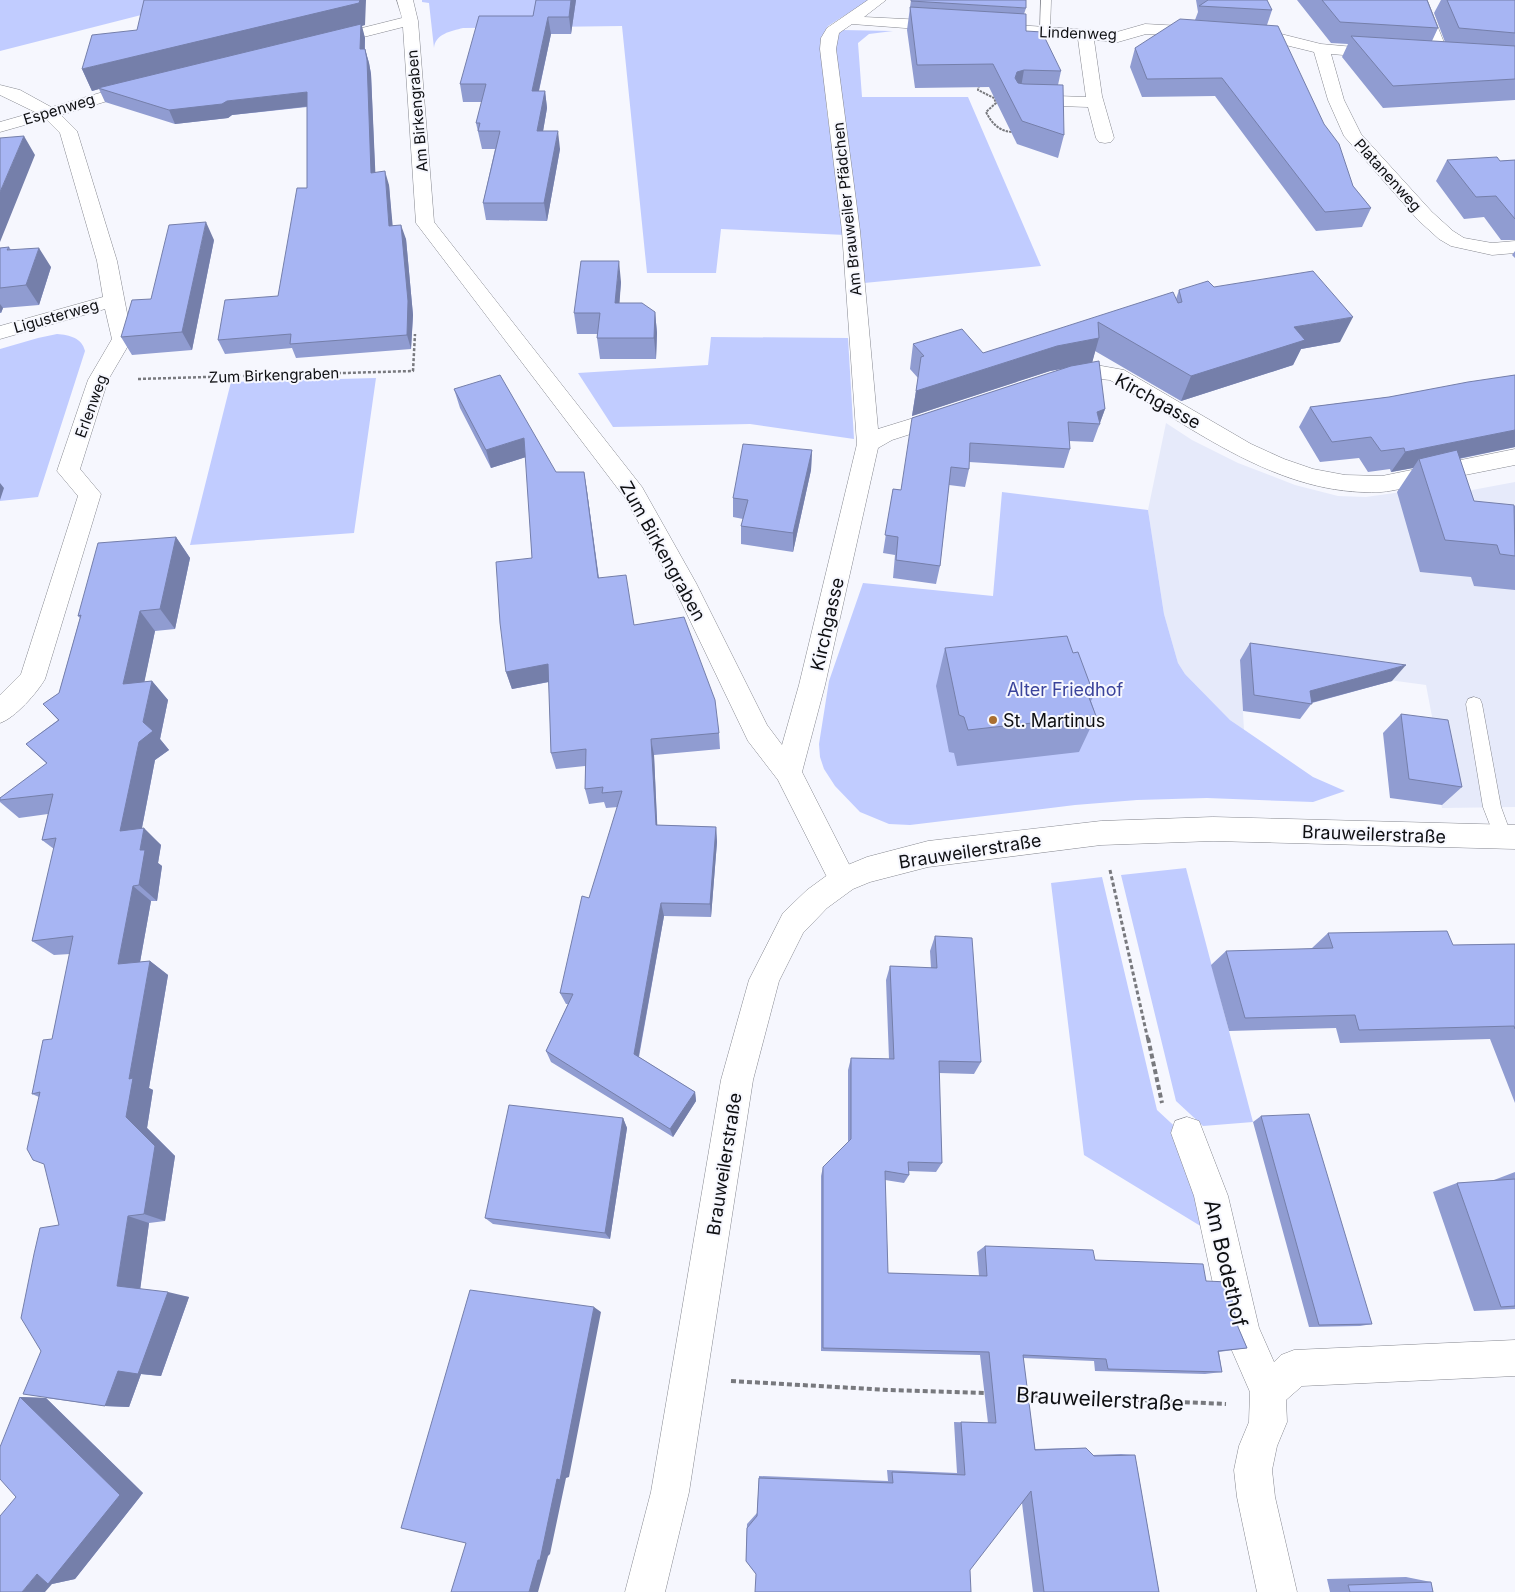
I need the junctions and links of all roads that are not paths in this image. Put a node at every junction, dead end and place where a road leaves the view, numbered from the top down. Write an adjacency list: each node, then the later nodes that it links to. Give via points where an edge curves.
1 (405, 0): 6 (street, Am Birkengraben)
2 (878, 0): 5 (street, Am Brauweiler Pfädchen)
3 (1046, 0): 7 (lane)
4 (1419, 0): 14 (street, via 1434,56)
5 (849, 19): 7 (street, Lindenweg); 28 (street, Am Brauweiler Pfädchen, via 832,31 828,50 851,231)
6 (410, 20): 11 (street); 22 (street, Am Birkengraben)
7 (1046, 32): 9 (street, Lindenweg)
8 (1214, 33): 9 (street, Lindenweg, via 1145,29 1118,36)
9 (1085, 35): 18 (street)
10 (1234, 35): 12 (street, via 1273,37)
11 (314, 44)
12 (1321, 49): 13 (street); 23 (street, Platanenweg, via 1336,100 1353,136 1425,216 1458,242 1492,249)
13 (1399, 54)
14 (1457, 56)
15 (150, 85): 19 (street, Espenweg)
16 (0, 90): 19 (street, Erlenweg)
17 (1020, 100): 18 (street)
18 (1095, 102): 21 (street)
19 (48, 112): 20 (street, Espenweg); 24 (street, Erlenweg, via 68,131 107,261)
20 (0, 127)
21 (1105, 138)
22 (425, 223): 32 (street, Zum Birkengraben, via 634,493 684,583 757,733)
23 (1515, 247)
24 (113, 300): 25 (street, Ligusterweg); 31 (street, Erlenweg, via 122,339 98,380 68,471 90,494 32,679)
25 (0, 333)
26 (1040, 384): 29 (street, Kirchgasse, via 1081,371 1117,375 1261,459 1329,481 1382,484)
27 (966, 408): 28 (street, via 884,435)
28 (868, 444): 32 (street, Kirchgasse, via 812,685)
29 (1515, 457)
30 (1474, 704): 33 (lane, via 1492,807)
31 (0, 712)
32 (788, 772): 34 (street, Zum Birkengraben)
33 (1509, 837): 34 (street, Brauweilerstraße, via 1212,829 1101,833 928,854 888,863)
34 (843, 880): 38 (street, Brauweilerstraße, via 817,899 793,923 764,980 737,1080 670,1492)
35 (1187, 1134): 37 (street, Am Bodethof, via 1211,1196 1241,1330)
36 (1515, 1358): 37 (street, via 1294,1368)
37 (1268, 1392): 39 (street, Am Bodethof, via 1268,1422 1253,1470)
38 (645, 1592)
39 (1277, 1592)

